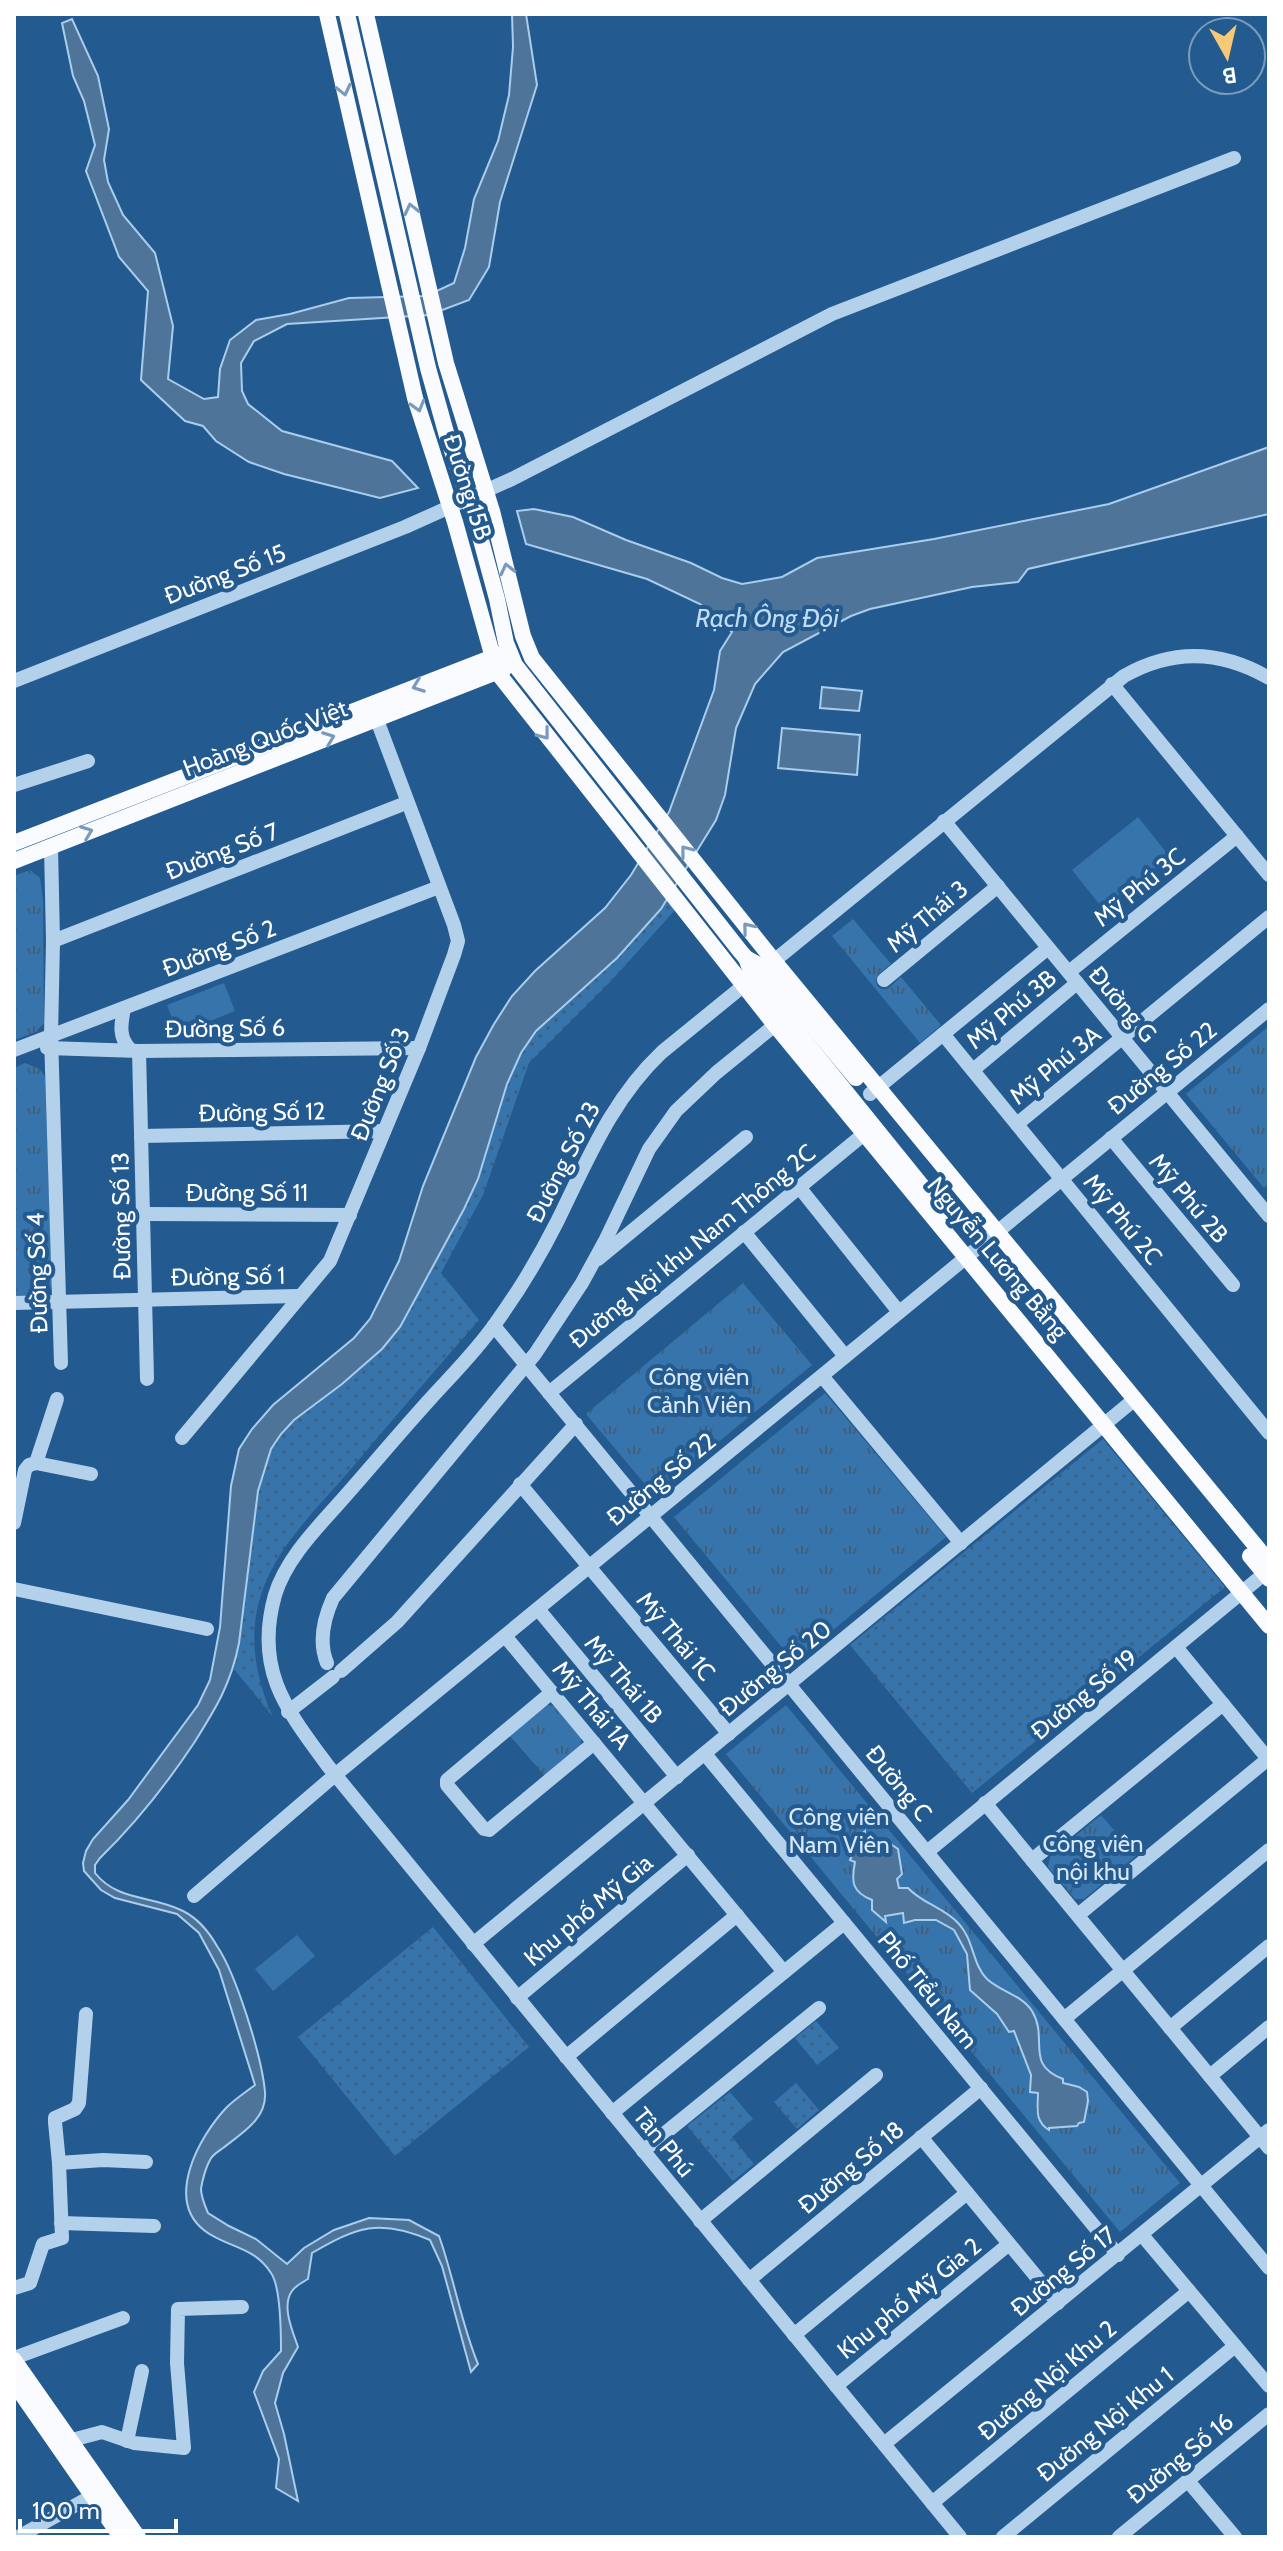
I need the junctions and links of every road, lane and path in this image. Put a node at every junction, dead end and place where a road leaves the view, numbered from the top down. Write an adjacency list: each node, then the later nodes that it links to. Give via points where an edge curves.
1 (327, 14): 6 (main road, one-way to 6)
2 (347, 14): 5 (main road)
3 (366, 14): 4 (main road)
4 (392, 125): 5 (main road); 8 (main road, Đường 15B, one-way to 4, via 455,398)
5 (373, 130): 6 (main road); 9 (main road, Đường 15B, via 440,413)
6 (354, 134): 10 (main road, Đường 15B, one-way to 10, via 415,398)
7 (1234, 158): 8 (street, Đường Số 15, via 832,314)
8 (486, 491): 9 (street, Đường Số 15); 11 (main road, Đường 15B, one-way to 8)
9 (468, 498): 10 (street, Đường Số 15); 11 (main road, Đường 15B)
10 (451, 507): 12 (main road, Đường 15B); 14 (street, Đường Số 15)
11 (520, 655): 12 (main road, Hoàng Quốc Việt); 31 (main road, Nguyễn Lương Bằng, via 636,819); 31 (main road, Nguyễn Lương Bằng, one-way to 11, via 722,895)
12 (494, 665): 16 (main road, Hoàng Quốc Việt); 31 (main road, Nguyễn Lương Bằng, one-way to 31, via 691,919)
13 (1269, 678): 15 (street, Đường Số 23, via 1234,661 1193,655 1146,664)
14 (14, 681)
15 (1112, 684): 20 (street, Đường Số 23); 21 (street)
16 (374, 712): 19 (street, Đường Số 3); 22 (main road, Hoàng Quốc Việt); 23 (main road, Hoàng Quốc Việt, one-way to 16)
17 (88, 761): 18 (street)
18 (14, 785)
19 (406, 803): 27 (street, Đường Số 3); 29 (street, Đường Số 7)
20 (944, 821): 26 (street, Đường G); 31 (street, Đường Số 23)
21 (1237, 836): 25 (street); 32 (street, Mỹ Phú 3C)
22 (14, 843)
23 (51, 846): 24 (main road, Hoàng Quốc Việt); 29 (street, Đường Số 4)
24 (14, 861)
25 (1269, 875)
26 (998, 886): 30 (street, Đường G); 33 (street, Mỹ Thái 3)
27 (439, 887): 34 (street, Đường Số 2); 40 (street, Đường Số 3, via 458,941)
28 (1269, 917): 38 (street, Mỹ Phú 3A)
29 (53, 941): 39 (street, Đường Số 4)
30 (1048, 948): 32 (street, Đường G); 37 (street)
31 (758, 973): 36 (main road, Nguyễn Lương Bằng); 44 (main road, Nguyễn Lương Bằng); 59 (main road, Nguyễn Lương Bằng); 67 (street, Đường Số 23, via 649,1064 619,1102 548,1239)
32 (1073, 978): 38 (street, Đường G); 43 (street, Mỹ Phú 3B)
33 (884, 980)
34 (124, 1008): 39 (street, Đường Số 2); 42 (street, Đường Số 13, via 122,1039)
35 (1269, 1009): 45 (street, Đường Số 22)
36 (775, 1025): 48 (main road, Nguyễn Lương Bằng); 60 (street, via 700,1087 666,1123)
37 (943, 1034): 43 (street, Mỹ Phú 2C); 44 (street)
38 (1122, 1038): 45 (street, Đường G); 46 (street, Mỹ Phú 3A)
39 (52, 1043): 41 (street, Đường Số 6); 42 (street, Đường Số 6); 64 (street, Đường Số 4)
40 (419, 1048): 42 (street, Đường Số 6); 47 (street, Đường Số 3)
41 (14, 1050)
42 (135, 1051): 49 (street, Đường Số 13)
43 (973, 1070): 46 (street, Mỹ Phú 2C)
44 (874, 1091): 58 (main road, Nguyễn Lương Bằng)
45 (1167, 1092): 51 (street, Đường Số 22); 54 (street, Đường G)
46 (1017, 1124): 52 (street, Mỹ Phú 2C)
47 (384, 1131): 49 (street, Đường Số 12); 56 (street, Đường Số 3)
48 (864, 1134): 53 (street, Đường Nội khu Nam Thông 2C); 59 (main road, Nguyễn Lương Bằng)
49 (141, 1136): 55 (street, Đường Số 13)
50 (746, 1137): 60 (street)
51 (1111, 1138): 52 (street, Đường Số 22); 61 (street, Mỹ Phú 2B)
52 (1062, 1179): 58 (street, Đường Số 22); 78 (street, Mỹ Phú 2C)
53 (799, 1187): 57 (street, Đường Nội khu Nam Thông 2C); 66 (street)
54 (1267, 1208)
55 (143, 1214): 56 (street, Đường Số 11); 63 (street, Đường Số 13)
56 (350, 1215): 62 (street, Đường Số 3, via 330,1261)
57 (744, 1232): 68 (street); 73 (street, Đường Nội khu Nam Thông 2C)
58 (993, 1235): 59 (street, Đường Số 22); 75 (main road, Nguyễn Lương Bằng)
59 (970, 1254): 66 (street, Đường Số 22); 76 (main road, Nguyễn Lương Bằng)
60 (592, 1264): 70 (street)
61 (1233, 1285)
62 (298, 1296): 63 (street, Đường Số 1); 79 (street, Đường Số 3)
63 (145, 1300): 64 (street, Đường Số 1); 72 (street, Đường Số 13)
64 (59, 1302): 65 (street, Đường Số 1); 69 (street, Đường Số 4)
65 (14, 1303)
66 (899, 1312): 68 (street, Đường Số 22)
67 (494, 1326): 70 (street, Đường C); 100 (street, Đường Số 23, via 316,1529 282,1578 273,1605 269,1652)
68 (845, 1356): 71 (street, Đường Số 22)
69 (61, 1363)
70 (526, 1365): 73 (street, Đường C); 96 (street, via 338,1590 324,1625 323,1646)
71 (822, 1376): 83 (street, Đường Số 22); 85 (street)
72 (147, 1379)
73 (549, 1393): 77 (street, Đường C)
74 (57, 1399): 80 (street)
75 (1131, 1402): 76 (street, Đường Số 20); 87 (main road, Nguyễn Lương Bằng)
76 (1108, 1421): 85 (street, Đường Số 20); 89 (main road, Nguyễn Lương Bằng)
77 (576, 1424): 82 (street); 83 (street, Đường C)
78 (1269, 1433)
79 (182, 1438)
80 (36, 1463): 81 (street); 84 (street, via 25,1470)
81 (91, 1474)
82 (520, 1484): 86 (street, Mỹ Thái 1C); 96 (street, via 397,1622)
83 (651, 1516): 86 (street, Đường Số 22); 97 (street, Đường C)
84 (14, 1523)
85 (961, 1543): 97 (street, Đường Số 20)
86 (589, 1567): 91 (street, Đường Số 22); 101 (street, Mỹ Thái 1C)
87 (1268, 1571): 89 (street, Đường Số 19)
88 (14, 1589): 93 (street)
89 (1246, 1589): 90 (main road, Nguyễn Lương Bằng); 92 (main road, Nguyễn Lương Bằng); 95 (street, Đường Số 19)
90 (1269, 1608)
91 (538, 1609): 94 (street, Đường Số 22); 106 (street, Mỹ Thái 1B)
92 (1269, 1626)
93 (207, 1629)
94 (505, 1636): 98 (street, Mỹ Thái 1A); 105 (street, Đường Số 22)
95 (1176, 1647): 99 (street); 108 (street, Đường Số 19)
96 (334, 1670): 100 (street)
97 (789, 1685): 101 (street, Đường Số 20); 110 (street, Đường C)
98 (552, 1692): 102 (street, Mỹ Thái 1A); 102 (street, via 447,1785 489,1830)
99 (1223, 1704): 104 (street); 112 (street)
100 (288, 1712): 105 (street, Đường Số 23)
101 (729, 1734): 103 (street, Đường Số 20)
102 (594, 1743): 107 (street, Mỹ Thái 1A)
103 (705, 1754): 106 (street, Đường Số 20); 116 (street, Phố Tiểu Nam)
104 (1268, 1759): 115 (street)
105 (335, 1775): 113 (street, Đường Số 22); 117 (street, Tân Phú)
106 (677, 1777): 107 (street, Đường Số 20)
107 (645, 1803): 111 (street, Khu phố Mỹ Gia); 117 (street, Đường Số 20)
108 (985, 1803): 110 (street, Đường Số 19); 112 (street)
109 (1269, 1850): 119 (street)
110 (927, 1852): 124 (street, Đường C)
111 (688, 1855): 114 (street, Khu phố Mỹ Gia); 121 (street, Khu phố Mỹ Gia)
112 (1032, 1860): 115 (street)
113 (194, 1896)
114 (737, 1915): 120 (street, Khu phố Mỹ Gia); 127 (street)
115 (1078, 1915): 119 (street)
116 (844, 1923): 120 (street); 130 (street, Phố Tiểu Nam)
117 (473, 1944): 121 (street, Tân Phú)
118 (1269, 1946): 126 (street)
119 (1123, 1970): 124 (street); 126 (street)
120 (784, 1972): 131 (street)
121 (517, 1998): 127 (street, Tân Phú)
122 (819, 2008): 134 (street)
123 (86, 2014): 136 (street, via 79,2103 55,2118)
124 (1064, 2019): 137 (street, Đường C)
125 (1269, 2027): 129 (street)
126 (1170, 2028): 129 (street)
127 (566, 2057): 131 (street, Tân Phú)
128 (876, 2075): 139 (street)
129 (1210, 2076): 133 (street)
130 (981, 2088): 132 (street, Đường Số 18); 144 (street, Phố Tiểu Nam)
131 (612, 2113): 134 (street, Tân Phú)
132 (921, 2137): 138 (street); 146 (street, Đường Số 18)
133 (1266, 2139): 137 (street, Đường Số 17)
134 (643, 2151): 139 (street, Tân Phú)
135 (146, 2162): 136 (street)
136 (59, 2163): 140 (street)
137 (1202, 2186): 142 (street, Đường Số 17); 145 (street, Đường C)
138 (967, 2193): 143 (street); 152 (street, Khu phố Mỹ Gia 2)
139 (700, 2221): 146 (street, Tân Phú)
140 (61, 2223): 141 (street); 147 (street, via 62,2238 40,2247 30,2283)
141 (154, 2226)
142 (1142, 2235): 144 (street, Đường Số 17); 148 (street)
143 (1009, 2244): 149 (street); 157 (street, Khu phố Mỹ Gia 2)
144 (1118, 2255): 149 (street, Đường Số 17)
145 (1269, 2268)
146 (749, 2280): 152 (street, Tân Phú)
147 (14, 2288)
148 (1189, 2291): 153 (street); 165 (street, Đường Nội Khu 2)
149 (1058, 2303): 162 (street, Đường Số 17)
150 (242, 2307): 161 (street, via 178,2309 184,2448)
151 (123, 2318): 154 (street)
152 (794, 2335): 157 (street, Tân Phú)
153 (1235, 2346): 158 (street); 170 (street, Đường Nội Khu 1)
154 (14, 2359): 160 (main road)
155 (142, 2371): 161 (street)
156 (14, 2383): 164 (main road)
157 (836, 2386): 162 (street, Tân Phú)
158 (1269, 2386)
159 (1269, 2414): 163 (street, Đường Số 16)
160 (72, 2440): 161 (street, via 102,2432); 164 (main road)
161 (127, 2441)
162 (884, 2444): 165 (street, Tân Phú)
163 (1188, 2481): 171 (street, Đường Số 16); 172 (street)
164 (98, 2492): 166 (street); 167 (main road); 168 (main road)
165 (932, 2503): 169 (street, Tân Phú)
166 (18, 2537)
167 (121, 2537)
168 (138, 2537)
169 (960, 2537)
170 (1003, 2537)
171 (1119, 2537)
172 (1235, 2537)

